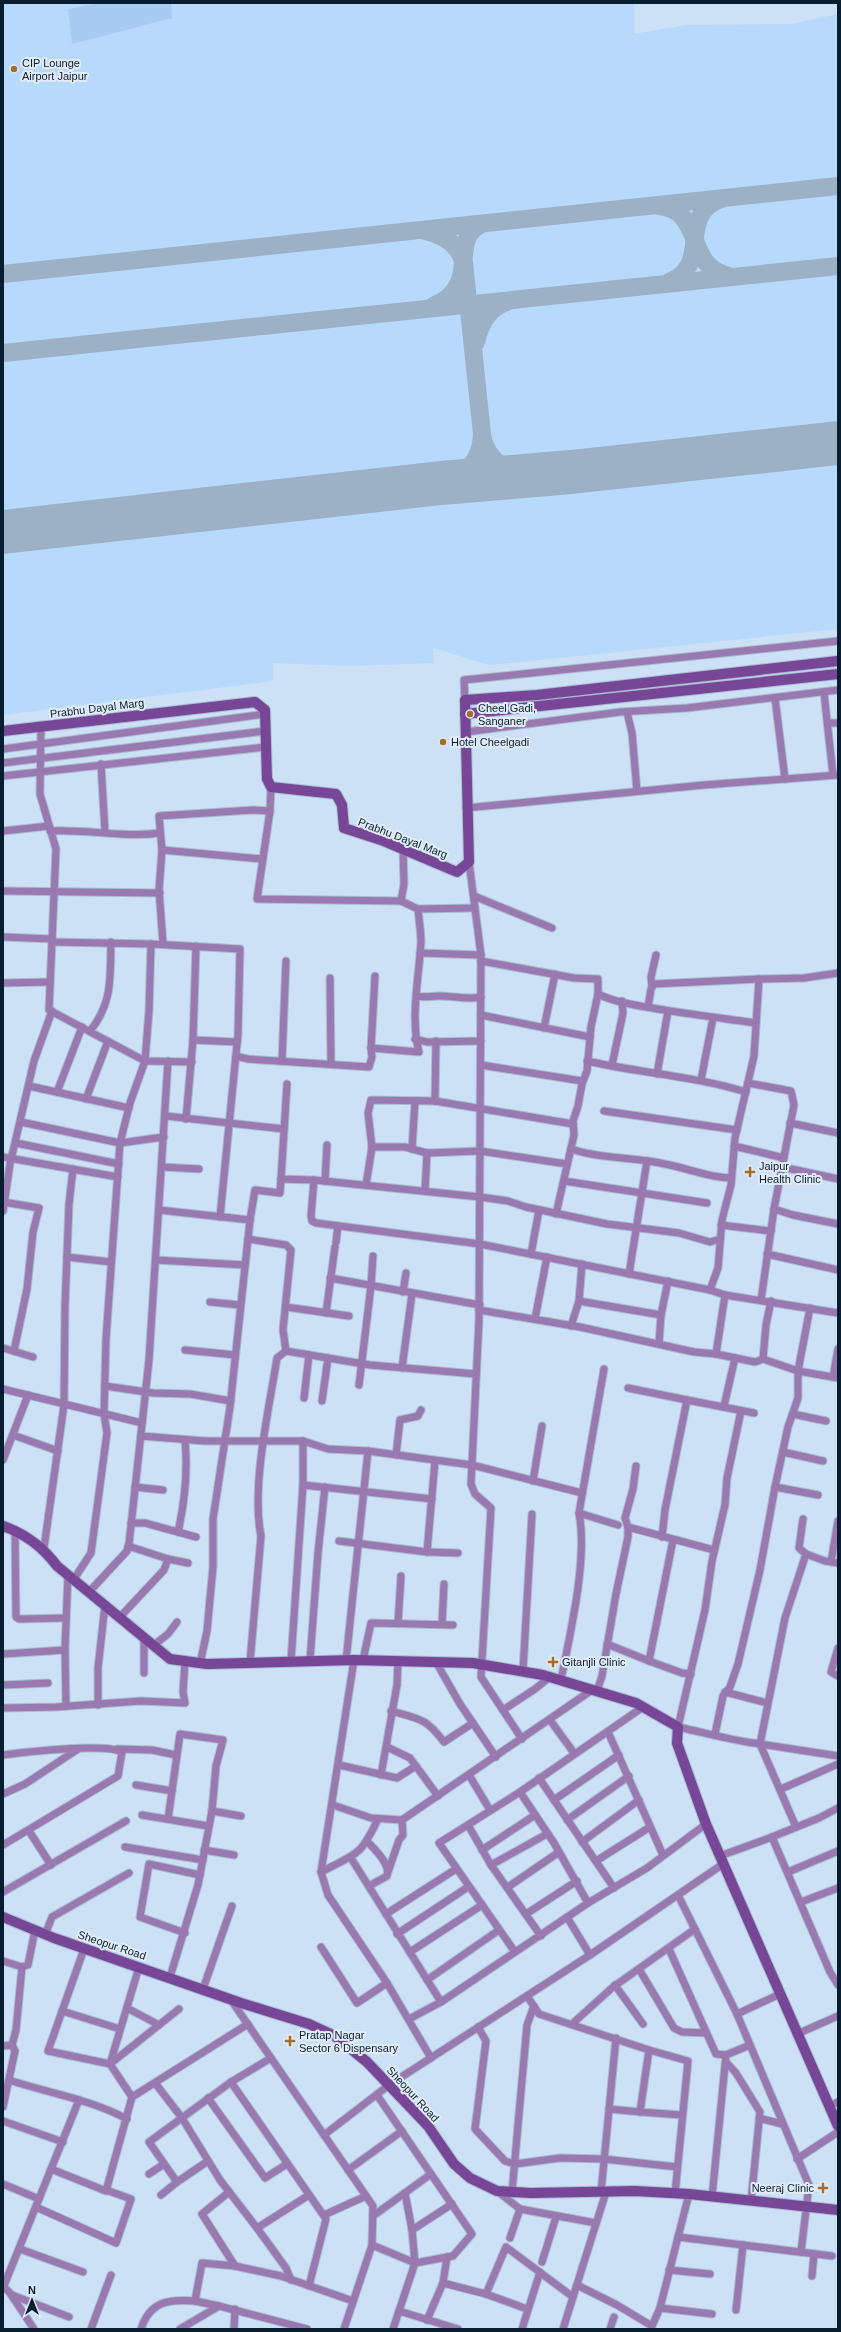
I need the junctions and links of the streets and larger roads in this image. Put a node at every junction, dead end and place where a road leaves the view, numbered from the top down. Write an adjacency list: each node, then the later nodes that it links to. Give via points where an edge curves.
1 (838, 641): 7 (street, via 464,680)
2 (838, 661): 7 (street, via 537,695)
3 (838, 674): 10 (street)
4 (838, 690): 5 (street)
5 (824, 693): 6 (street); 11 (street)
6 (775, 698): 8 (street); 26 (street)
7 (465, 700): 10 (street)
8 (627, 712): 16 (street); 28 (street, via 632,733)
9 (265, 714): 13 (street, Prabhu Dayal Marg, via 265,710 255,702); 14 (street); 17 (street)
10 (466, 714): 16 (street)
11 (828, 723): 12 (street); 24 (street)
12 (838, 723)
13 (41, 727): 15 (street, Prabhu Dayal Marg); 17 (street)
14 (266, 730): 18 (street); 20 (street)
15 (3, 731)
16 (466, 732): 29 (street)
17 (41, 743): 19 (street); 20 (street)
18 (266, 747): 22 (street); 27 (street, via 267,779)
19 (3, 749)
20 (40, 759): 21 (street); 23 (street)
21 (3, 763)
22 (101, 764): 23 (street); 33 (street)
23 (40, 770): 25 (street); 31 (street, via 40,794)
24 (836, 775): 26 (street)
25 (3, 776)
26 (785, 779): 28 (street)
27 (271, 787): 30 (street); 35 (street, Prabhu Dayal Marg, via 336,794 342,805 344,828)
28 (637, 791): 29 (street)
29 (466, 808): 38 (street)
30 (270, 811): 34 (street, via 159,816); 37 (street)
31 (50, 829): 32 (street); 33 (street); 40 (street, via 56,849)
32 (3, 831)
33 (105, 832): 34 (street, via 134,835)
34 (160, 833): 36 (street)
35 (403, 849): 38 (street, Prabhu Dayal Marg, via 457,872); 43 (street, via 404,884)
36 (162, 850): 37 (street); 41 (street)
37 (262, 859): 43 (street, via 258,899)
38 (469, 862): 42 (street)
39 (3, 891): 40 (street)
40 (54, 892): 41 (street); 48 (street)
41 (160, 894): 50 (street)
42 (474, 896): 44 (street); 46 (street)
43 (401, 902): 45 (street)
44 (475, 908): 45 (street); 55 (street)
45 (418, 909): 53 (street)
46 (552, 928)
47 (3, 937): 48 (street)
48 (52, 941): 49 (street); 62 (street)
49 (111, 942): 51 (street); 77 (street, via 111,970 106,1004)
50 (163, 943): 51 (street); 52 (street)
51 (151, 944): 87 (street)
52 (196, 946): 80 (street); 83 (street, via 240,949)
53 (420, 953): 55 (street); 66 (street, via 416,974)
54 (656, 955): 64 (street, via 651,977)
55 (481, 958): 57 (street); 67 (street)
56 (286, 961): 89 (street)
57 (556, 974): 65 (street, via 598,979); 76 (street)
58 (838, 974): 61 (street)
59 (375, 976): 85 (street)
60 (330, 978): 92 (street)
61 (759, 979): 64 (street); 74 (street)
62 (50, 982): 63 (street); 70 (street, via 49,1010)
63 (3, 983)
64 (652, 986): 69 (street)
65 (598, 994): 68 (street, via 607,999); 78 (street)
66 (417, 996): 67 (street, via 471,1000); 79 (street)
67 (481, 998): 72 (street)
68 (622, 1001): 69 (street); 94 (street, via 623,1013)
69 (648, 1007): 71 (street)
70 (52, 1011): 75 (street); 100 (street)
71 (668, 1011): 73 (street); 95 (street)
72 (481, 1015): 76 (street); 84 (street)
73 (713, 1018): 74 (street); 96 (street)
74 (756, 1023): 98 (street, via 754,1056)
75 (82, 1027): 77 (street); 101 (street)
76 (544, 1028): 78 (street)
77 (90, 1031): 81 (street)
78 (590, 1037): 90 (street)
79 (415, 1039): 82 (street); 85 (street, via 419,1052)
80 (193, 1040): 83 (street); 91 (street)
81 (108, 1041): 87 (street); 103 (street)
82 (436, 1041): 84 (street); 105 (street)
83 (237, 1042): 86 (street)
84 (481, 1042): 93 (street)
85 (371, 1048): 92 (street, via 369,1067)
86 (236, 1056): 89 (street); 112 (street)
87 (145, 1061): 88 (street); 106 (street)
88 (168, 1061): 91 (street); 109 (street)
89 (282, 1061): 92 (street)
90 (587, 1061): 94 (street); 97 (street, via 587,1071)
91 (192, 1062): 110 (street)
92 (331, 1063)
93 (481, 1065): 97 (street); 107 (street)
94 (612, 1065): 95 (street)
95 (657, 1074): 96 (street)
96 (701, 1080): 102 (street)
97 (582, 1081): 114 (street)
98 (748, 1083): 102 (street); 113 (street, via 791,1091 794,1104)
99 (287, 1084): 115 (street)
100 (28, 1086): 101 (street); 111 (street)
101 (57, 1092): 103 (street)
102 (746, 1092): 116 (street)
103 (86, 1099): 106 (street)
104 (415, 1101): 105 (street); 123 (street, via 371,1100 368,1113); 125 (street)
105 (435, 1102): 107 (street)
106 (129, 1108): 120 (street)
107 (480, 1108): 114 (street); 126 (street)
108 (604, 1111): 116 (street)
109 (166, 1116): 110 (street); 118 (street)
110 (186, 1119): 112 (street)
111 (21, 1122): 119 (street); 120 (street)
112 (229, 1123): 115 (street); 156 (street)
113 (790, 1123): 117 (street); 130 (street)
114 (573, 1124): 124 (street)
115 (284, 1128): 140 (street)
116 (737, 1130): 122 (street)
117 (838, 1133)
118 (164, 1137): 120 (street); 134 (street)
119 (16, 1143): 129 (street); 132 (street)
120 (120, 1143): 132 (street)
121 (327, 1145): 144 (street)
122 (734, 1146): 130 (street); 139 (street)
123 (372, 1147): 125 (street); 145 (street)
124 (571, 1148): 131 (street, via 584,1153); 133 (street)
125 (412, 1149): 127 (street)
126 (480, 1151): 127 (street); 133 (street); 148 (street)
127 (427, 1153): 146 (street)
128 (3, 1157): 129 (street)
129 (12, 1158): 136 (street); 149 (street)
130 (784, 1158): 135 (street)
131 (647, 1162): 139 (street); 147 (street)
132 (119, 1164): 138 (street)
133 (568, 1164): 143 (street)
134 (162, 1167): 137 (street); 152 (street)
135 (782, 1167): 141 (street); 151 (street)
136 (73, 1169): 138 (street); 169 (street)
137 (199, 1169)
138 (118, 1177): 172 (street)
139 (731, 1178): 160 (street)
140 (282, 1179): 142 (street); 157 (street, via 280,1193 255,1190)
141 (838, 1179)
142 (314, 1180): 144 (street); 159 (street, via 312,1221)
143 (564, 1181): 147 (street); 155 (street)
144 (325, 1182): 145 (street)
145 (366, 1186): 146 (street)
146 (425, 1191): 148 (street)
147 (642, 1193): 150 (street); 161 (street)
148 (480, 1197): 153 (street, via 508,1201); 165 (street)
149 (4, 1202): 154 (street); 203 (street, via 38,1208 27,1290)
150 (708, 1203)
151 (774, 1209): 158 (street); 162 (street)
152 (159, 1210): 156 (street); 171 (street)
153 (539, 1210): 155 (street); 166 (street)
154 (3, 1211)
155 (556, 1214): 161 (street)
156 (220, 1217): 157 (street)
157 (250, 1220): 163 (street)
158 (838, 1224)
159 (338, 1226): 165 (street); 178 (street)
160 (721, 1226): 162 (street); 164 (street)
161 (636, 1228): 164 (street, via 680,1233 710,1242); 177 (street)
162 (771, 1231): 167 (street)
163 (248, 1239): 174 (street); 190 (street, via 286,1245 291,1250)
164 (720, 1239): 181 (street, via 718,1268)
165 (480, 1244): 166 (street); 191 (street)
166 (532, 1254): 170 (street)
167 (767, 1254): 175 (street); 185 (street)
168 (373, 1256): 180 (street)
169 (67, 1257): 172 (street); 228 (street)
170 (547, 1257): 173 (street); 197 (street)
171 (156, 1260): 174 (street); 222 (street)
172 (111, 1262): 218 (street)
173 (582, 1264): 177 (street); 186 (street)
174 (245, 1265): 189 (street)
175 (838, 1270)
176 (406, 1273): 182 (street)
177 (629, 1274): 179 (street)
178 (330, 1278): 180 (street); 193 (street)
179 (668, 1281): 181 (street); 195 (street)
180 (371, 1286): 182 (street); 212 (street)
181 (710, 1290): 184 (street)
182 (403, 1292): 183 (street)
183 (412, 1294): 191 (street); 213 (street)
184 (725, 1295): 185 (street); 205 (street)
185 (761, 1300): 187 (street)
186 (579, 1301): 195 (street); 198 (street)
187 (771, 1301): 192 (street); 211 (street)
188 (210, 1302): 189 (street)
189 (240, 1305): 206 (street)
190 (286, 1307): 193 (street); 204 (street, via 283,1330)
191 (479, 1308): 197 (street); 216 (street)
192 (810, 1308): 194 (street); 215 (street)
193 (326, 1313): 196 (street)
194 (838, 1313)
195 (661, 1315): 199 (street)
196 (349, 1316)
197 (535, 1319): 198 (street)
198 (571, 1326): 199 (street)
199 (659, 1343): 205 (street, via 694,1352)
200 (3, 1348): 203 (street)
201 (838, 1349): 217 (street)
202 (185, 1350): 206 (street)
203 (14, 1351): 208 (street)
204 (286, 1351): 207 (street); 242 (street, via 277,1358)
205 (716, 1354): 210 (street)
206 (235, 1355): 226 (street)
207 (309, 1355): 209 (street); 224 (street)
208 (33, 1357)
209 (328, 1358): 212 (street); 227 (street)
210 (735, 1358): 211 (street, via 755,1362); 229 (street)
211 (763, 1360): 215 (street)
212 (361, 1364): 213 (street); 219 (street)
213 (402, 1368): 216 (street)
214 (604, 1369): 260 (street)
215 (798, 1371): 217 (street); 234 (street, via 798,1398)
216 (476, 1374): 251 (street)
217 (836, 1378)
218 (105, 1386): 222 (street); 233 (street)
219 (359, 1386)
220 (628, 1388): 225 (street)
221 (3, 1390): 223 (street)
222 (146, 1392): 226 (street, via 190,1394); 236 (street)
223 (28, 1396): 228 (street); 238 (street)
224 (304, 1398)
225 (687, 1400): 229 (street); 274 (street)
226 (231, 1401): 241 (street)
227 (322, 1401)
228 (64, 1405): 233 (street); 244 (street)
229 (724, 1406): 231 (street)
230 (421, 1410): 247 (street, via 418,1416 400,1420)
231 (741, 1411): 232 (street); 280 (street, via 727,1478 725,1505)
232 (754, 1413)
233 (104, 1414): 236 (street); 288 (street, via 107,1433 91,1553)
234 (792, 1414): 235 (street); 246 (street)
235 (826, 1421)
236 (142, 1423): 239 (street)
237 (542, 1426): 253 (street)
238 (13, 1435): 244 (street); 248 (street)
239 (141, 1436): 240 (street); 255 (street)
240 (185, 1440): 241 (street); 272 (street, via 186,1487)
241 (225, 1440): 242 (street); 312 (street, via 213,1519 213,1567 207,1631)
242 (264, 1441): 243 (street); 310 (street, via 257,1517 262,1536)
243 (303, 1441): 245 (street, via 328,1449); 254 (street)
244 (58, 1451): 279 (street)
245 (368, 1451): 247 (street); 259 (street)
246 (783, 1452): 250 (street); 257 (street)
247 (396, 1455): 249 (street)
248 (3, 1460)
249 (435, 1461): 251 (street); 262 (street)
250 (823, 1461)
251 (472, 1465): 253 (street); 313 (street, via 471,1484 475,1494 491,1508)
252 (636, 1466): 270 (street, via 625,1518)
253 (533, 1481): 260 (street)
254 (303, 1485): 256 (street); 306 (street)
255 (135, 1487): 258 (street); 267 (street)
256 (325, 1487): 259 (street); 304 (street)
257 (775, 1487): 261 (street); 323 (street, via 762,1563 738,1664 730,1687)
258 (164, 1490)
259 (363, 1491): 262 (street); 277 (street)
260 (582, 1493): 264 (street)
261 (818, 1495)
262 (432, 1499): 281 (street)
263 (532, 1514): 314 (street)
264 (579, 1514): 268 (street); 319 (street, via 582,1528 579,1570)
265 (803, 1519): 283 (street, via 799,1548)
266 (838, 1521): 285 (street)
267 (131, 1522): 272 (street); 278 (street)
268 (618, 1525)
269 (3, 1526): 271 (street)
270 (628, 1527): 274 (street); 299 (street)
271 (15, 1530): 279 (street); 293 (street, via 16,1617)
272 (178, 1532): 273 (street)
273 (196, 1537)
274 (662, 1537): 275 (street)
275 (673, 1540): 280 (street); 308 (street)
276 (339, 1541): 277 (street)
277 (358, 1543): 281 (street); 305 (street)
278 (128, 1546): 284 (street); 290 (street, via 127,1551)
279 (44, 1548): 288 (street, via 57,1566)
280 (714, 1550): 316 (street, via 705,1610)
281 (427, 1552): 282 (street)
282 (458, 1553)
283 (806, 1554): 285 (street); 324 (street, via 785,1618 780,1654)
284 (168, 1559): 286 (street); 292 (street, via 164,1570)
285 (834, 1562)
286 (188, 1563)
287 (401, 1576): 295 (street)
288 (71, 1577): 290 (street); 293 (street)
289 (444, 1584): 296 (street)
290 (89, 1592): 291 (street)
291 (105, 1605): 292 (street); 325 (street, via 98,1668)
292 (120, 1617): 298 (street)
293 (66, 1618): 302 (street)
294 (177, 1622): 300 (street, via 168,1634)
295 (398, 1623): 296 (street); 305 (street, via 371,1624)
296 (442, 1624): 297 (street)
297 (453, 1625)
298 (144, 1637): 300 (street); 315 (street)
299 (607, 1644): 308 (street); 322 (street)
300 (154, 1645): 309 (street, via 170,1659)
301 (838, 1648): 317 (street, via 831,1672)
302 (65, 1650): 303 (street); 326 (street)
303 (3, 1654)
304 (310, 1660): 305 (street); 306 (street)
305 (354, 1660): 307 (street); 348 (street)
306 (291, 1661): 310 (street)
307 (398, 1661): 311 (street); 330 (street, via 397,1685)
308 (649, 1661): 316 (street)
309 (185, 1662): 312 (street); 325 (street, via 185,1704 141,1701)
310 (250, 1662): 312 (street)
311 (436, 1662): 313 (street); 332 (street)
312 (200, 1664)
313 (483, 1665): 314 (street); 329 (street, via 481,1677)
314 (523, 1671): 318 (street)
315 (144, 1673)
316 (691, 1674): 333 (street)
317 (838, 1676)
318 (550, 1677): 319 (street); 329 (street)
319 (561, 1680): 322 (street)
320 (48, 1683): 321 (street)
321 (3, 1685)
322 (594, 1691): 327 (street); 331 (street)
323 (725, 1692): 324 (street); 335 (street)
324 (768, 1703): 337 (street)
325 (98, 1705): 326 (street)
326 (66, 1706): 328 (street)
327 (643, 1707): 333 (street); 334 (street)
328 (3, 1708)
329 (503, 1710): 336 (street)
330 (391, 1712): 332 (street, via 422,1719 432,1726 444,1742); 338 (street)
331 (550, 1720): 336 (street); 341 (street)
332 (473, 1724): 346 (street)
333 (678, 1727): 335 (street); 374 (street, via 677,1744)
334 (608, 1732): 341 (street); 344 (street)
335 (715, 1734): 337 (street, via 740,1742)
336 (522, 1739): 346 (street)
337 (760, 1744): 345 (street); 355 (street)
338 (387, 1747): 349 (street, via 410,1758); 350 (street)
339 (79, 1749): 340 (street); 342 (street); 358 (street, via 25,1784)
340 (115, 1749): 343 (street, via 152,1750); 379 (street, via 122,1752 118,1776)
341 (574, 1753): 353 (street)
342 (3, 1755)
343 (176, 1755): 356 (street); 365 (street, via 180,1734 223,1740 216,1766)
344 (619, 1755): 352 (street); 360 (street)
345 (838, 1756)
346 (496, 1757): 351 (street)
347 (838, 1764): 355 (street)
348 (339, 1765): 350 (street); 362 (street)
349 (416, 1766): 350 (street, via 397,1778); 359 (street)
350 (381, 1774)
351 (469, 1775): 359 (street); 364 (street)
352 (629, 1776): 361 (street); 372 (street)
353 (539, 1778): 357 (street); 360 (street)
354 (136, 1785): 356 (street)
355 (780, 1789): 378 (street)
356 (172, 1791): 369 (street)
357 (520, 1792): 364 (street); 366 (street)
358 (3, 1794)
359 (438, 1796): 371 (street)
360 (554, 1800): 372 (street)
361 (639, 1800): 377 (street); 383 (street)
362 (332, 1805): 370 (street); 399 (street)
363 (838, 1808): 378 (street)
364 (490, 1810): 375 (street)
365 (212, 1811): 368 (street); 376 (street)
366 (535, 1814): 380 (street); 387 (street)
367 (142, 1815): 369 (street)
368 (241, 1816)
369 (168, 1819): 376 (street)
370 (378, 1819): 371 (street); 382 (street)
371 (402, 1820): 400 (street, via 403,1835)
372 (568, 1820): 383 (street)
373 (126, 1821): 397 (street)
374 (706, 1824): 391 (street); 394 (street)
375 (468, 1825): 387 (street); 398 (street, via 439,1843)
376 (208, 1826): 386 (street)
377 (650, 1827): 391 (street); 395 (street)
378 (796, 1827): 381 (street)
379 (29, 1831): 384 (street); 397 (street)
380 (547, 1834): 389 (street); 396 (street)
381 (772, 1837): 394 (street); 401 (street)
382 (368, 1841): 392 (street); 400 (street, via 386,1864)
383 (582, 1842): 395 (street)
384 (3, 1845)
385 (125, 1848): 393 (street)
386 (204, 1850): 390 (street); 393 (street)
387 (482, 1850): 396 (street)
388 (838, 1851): 401 (street)
389 (559, 1852): 404 (street); 407 (street)
390 (234, 1855)
391 (663, 1855): 408 (street)
392 (351, 1858): 399 (street); 405 (street)
393 (203, 1860): 403 (street)
394 (721, 1860): 411 (street); 444 (street)
395 (596, 1862): 408 (street)
396 (491, 1864): 407 (street)
397 (50, 1865): 410 (street)
398 (456, 1868): 406 (street); 416 (street)
399 (321, 1872): 440 (street, via 328,1895)
400 (388, 1872): 405 (street, via 387,1876)
401 (788, 1872): 412 (street)
402 (129, 1873): 425 (street, via 52,1917)
403 (200, 1875): 423 (street); 423 (street, via 149,1864 140,1917)
404 (577, 1881): 413 (street); 417 (street)
405 (369, 1886): 416 (street)
406 (468, 1887): 414 (street); 424 (street)
407 (508, 1887): 417 (street)
408 (614, 1888): 413 (street)
409 (837, 1891): 412 (street)
410 (3, 1892)
411 (678, 1894): 420 (street); 432 (street)
412 (801, 1902): 437 (street)
413 (588, 1903): 419 (street)
414 (482, 1905): 422 (street); 430 (street)
415 (232, 1906): 443 (street)
416 (386, 1914): 424 (street)
417 (526, 1914): 426 (street)
418 (3, 1917): 421 (street, Sheopur Road)
419 (567, 1917): 426 (street); 432 (street)
420 (695, 1929): 429 (street); 452 (street)
421 (35, 1930): 425 (street, Sheopur Road); 434 (street, via 28,1965)
422 (499, 1930): 431 (street); 439 (street)
423 (185, 1933): 438 (street)
424 (397, 1934): 430 (street)
425 (45, 1935): 428 (street, Sheopur Road)
426 (541, 1936): 431 (street)
427 (321, 1947): 440 (street, via 357,2003)
428 (84, 1949): 435 (street, Sheopur Road); 451 (street)
429 (669, 1949): 436 (street); 461 (street)
430 (410, 1952): 439 (street)
431 (515, 1952): 447 (street)
432 (590, 1955): 445 (street)
433 (3, 1961): 434 (street)
434 (22, 1967): 464 (street, via 16,2030)
435 (139, 1967): 438 (street, Sheopur Road); 449 (street)
436 (639, 1969): 441 (street); 461 (street, via 674,2028 682,2032)
437 (835, 1975): 442 (street)
438 (170, 1977): 443 (street, Sheopur Road)
439 (427, 1980): 447 (street)
440 (387, 1983): 454 (street)
441 (615, 1985): 456 (street); 457 (street)
442 (838, 1985)
443 (203, 1989): 446 (street, Sheopur Road)
444 (780, 1994): 452 (street); 462 (street)
445 (527, 1996): 448 (street); 459 (street)
446 (231, 2000): 455 (street); 475 (street, Sheopur Road, via 309,2024 335,2036 367,2062)
447 (441, 2002): 454 (street)
448 (534, 2006): 456 (street, via 540,2014); 500 (street, via 527,2025)
449 (127, 2008): 458 (street); 460 (street)
450 (179, 2009): 458 (street)
451 (62, 2011): 460 (street); 471 (street, via 48,2051)
452 (737, 2014): 465 (street)
453 (838, 2016): 462 (street)
454 (409, 2020): 469 (street)
455 (248, 2024): 468 (street); 474 (street)
456 (572, 2024): 463 (street)
457 (643, 2024)
458 (159, 2025): 471 (street)
459 (478, 2027): 469 (street); 500 (street, via 486,2041 475,2128 505,2161)
460 (120, 2029): 471 (street)
461 (706, 2033): 470 (street, via 716,2054)
462 (797, 2034): 480 (street)
463 (616, 2038): 467 (street); 482 (street)
464 (12, 2045): 466 (street); 472 (street, via 15,2051)
465 (750, 2045): 470 (street); 489 (street)
466 (3, 2046)
467 (649, 2050): 483 (street); 484 (street, via 688,2061)
468 (271, 2058): 473 (street); 493 (street)
469 (431, 2058): 475 (street)
470 (726, 2058): 486 (street, via 760,2112); 519 (street)
471 (110, 2064): 477 (street)
472 (9, 2080): 479 (street); 481 (street)
473 (231, 2082): 478 (street); 499 (street)
474 (155, 2083): 477 (street); 485 (street)
475 (389, 2085): 476 (street); 509 (street, Sheopur Road, via 428,2126 454,2164 470,2178)
476 (377, 2095): 491 (street); 493 (street)
477 (132, 2097): 487 (street)
478 (208, 2098): 485 (street); 499 (street, via 266,2178)
479 (78, 2100): 487 (street, via 112,2111); 494 (street)
480 (834, 2104): 490 (street)
481 (3, 2107)
482 (609, 2110): 483 (street); 495 (street)
483 (640, 2112): 484 (street)
484 (682, 2115): 501 (street)
485 (182, 2118): 497 (street); 498 (street, via 149,2142)
486 (759, 2118): 489 (street); 521 (street)
487 (127, 2120): 508 (street)
488 (3, 2121): 494 (street)
489 (782, 2124): 496 (street)
490 (838, 2126)
491 (402, 2131): 503 (street); 505 (street)
492 (838, 2132): 496 (street)
493 (324, 2135): 503 (street)
494 (63, 2142): 502 (street)
495 (604, 2159): 500 (street, via 560,2158); 501 (street); 512 (street)
496 (797, 2160): 524 (street, via 809,2185)
497 (208, 2161): 506 (street); 510 (street)
498 (164, 2164): 504 (street); 506 (street)
499 (287, 2164): 517 (street)
500 (515, 2164): 511 (street)
501 (677, 2166): 514 (street)
502 (51, 2169): 508 (street); 520 (street)
503 (348, 2170): 518 (street)
504 (149, 2174)
505 (431, 2174): 513 (street); 522 (street)
506 (177, 2182): 516 (street)
507 (3, 2184): 520 (street)
508 (106, 2190): 523 (street, via 131,2199 116,2243)
509 (497, 2191): 511 (street, Sheopur Road); 525 (street)
510 (229, 2192): 531 (street); 544 (street, via 202,2214)
511 (512, 2192): 512 (street, Sheopur Road)
512 (603, 2192): 514 (street, Sheopur Road); 530 (street)
513 (405, 2193): 528 (street); 532 (street)
514 (674, 2194): 515 (street, Sheopur Road)
515 (689, 2194): 519 (street, Sheopur Road); 533 (street)
516 (161, 2195)
517 (309, 2195): 527 (street); 531 (street)
518 (366, 2196): 527 (street); 528 (street, via 373,2206)
519 (712, 2197): 521 (street, Sheopur Road)
520 (39, 2199): 523 (street)
521 (751, 2201): 524 (street, Sheopur Road)
522 (452, 2204): 532 (street); 541 (street, via 472,2234 453,2256)
523 (36, 2207): 537 (street)
524 (806, 2207): 526 (street, Sheopur Road); 538 (street)
525 (520, 2209): 529 (street); 534 (street)
526 (838, 2210)
527 (324, 2216): 554 (street, via 326,2219)
528 (373, 2216): 535 (street)
529 (556, 2217): 530 (street); 542 (street)
530 (596, 2223): 553 (street)
531 (258, 2228): 551 (street)
532 (412, 2230): 543 (street)
533 (678, 2237): 536 (street); 545 (street)
534 (510, 2238)
535 (372, 2245): 543 (street); 560 (street)
536 (743, 2245): 538 (street); 565 (street)
537 (20, 2250): 546 (street); 555 (street)
538 (801, 2252): 539 (street)
539 (814, 2254): 540 (street); 550 (street)
540 (832, 2256)
541 (447, 2257): 543 (street); 552 (street)
542 (542, 2262)
543 (415, 2263): 566 (street)
544 (235, 2266): 551 (street); 559 (street, via 202,2263)
545 (670, 2270): 548 (street); 562 (street)
546 (83, 2272)
547 (540, 2272): 556 (street, via 506,2246); 558 (street); 564 (street)
548 (710, 2274)
549 (111, 2275): 572 (street)
550 (812, 2276)
551 (292, 2280): 554 (street)
552 (443, 2283): 556 (street); 570 (street)
553 (577, 2285): 558 (street); 562 (street, via 652,2326)
554 (309, 2286): 560 (street)
555 (3, 2287): 557 (street)
556 (486, 2294): 564 (street)
557 (12, 2295): 568 (street); 571 (street)
558 (573, 2297): 581 (street)
559 (195, 2301): 561 (street); 573 (street, via 174,2299 164,2302 145,2316)
560 (353, 2301): 577 (street)
561 (219, 2306): 563 (street); 574 (street)
562 (660, 2308): 567 (street)
563 (235, 2309): 575 (street); 576 (street)
564 (527, 2309): 580 (street)
565 (736, 2310)
566 (399, 2311): 570 (street); 578 (street)
567 (712, 2314)
568 (69, 2317)
569 (614, 2317): 582 (street)
570 (427, 2320): 579 (street)
571 (34, 2329)
572 (91, 2329)
573 (142, 2329)
574 (180, 2329)
575 (234, 2329)
576 (307, 2329)
577 (344, 2329)
578 (393, 2329)
579 (458, 2329)
580 (522, 2329)
581 (563, 2329)
582 (610, 2329)

